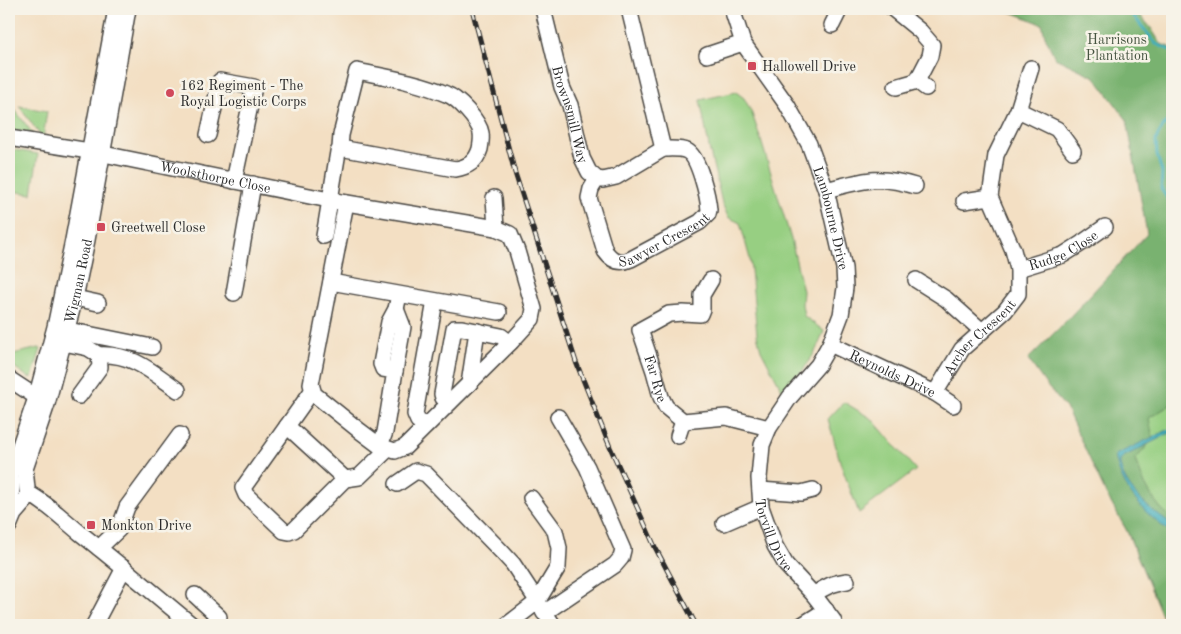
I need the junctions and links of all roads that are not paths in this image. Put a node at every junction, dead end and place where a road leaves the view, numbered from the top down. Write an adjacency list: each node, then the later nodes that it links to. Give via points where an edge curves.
1 (116, 9): 19 (street, Wigman Road)
2 (128, 9): 19 (street, Wigman Road)
3 (543, 9): 20 (street, Brownsmill Way, via 582,158)
4 (629, 9): 17 (street)
5 (732, 9): 9 (street, Lambourne Drive)
6 (840, 9): 8 (street)
7 (898, 10): 12 (street, via 937,44 922,84)
8 (832, 25)
9 (743, 43): 10 (street); 24 (street, Lambourne Drive, via 791,112 809,144)
10 (708, 55)
11 (1026, 72): 13 (street)
12 (896, 87)
13 (1018, 110): 18 (street, via 1064,127); 25 (street, via 996,155)
14 (208, 135): 21 (street, via 220,81 254,87)
15 (9, 138): 19 (street)
16 (340, 148): 16 (street, via 455,169 473,162 479,152 481,133 472,116 448,94 357,70); 27 (street)
17 (663, 148): 20 (street, Brownsmill Way, via 616,177); 20 (street, Sawyer Crescent, via 687,151 695,161 708,214 700,222 631,260 616,261 605,251 589,198)
18 (1073, 151)
19 (96, 153): 21 (street, Woolsthorpe Close); 38 (street, Wigman Road); 57 (street, Wigman Road, via 73,240)
20 (597, 179)
21 (234, 181): 22 (street, Woolsthorpe Close)
22 (252, 184): 27 (street, Woolsthorpe Close); 37 (street)
23 (915, 186): 24 (street, via 895,179 877,178)
24 (826, 190): 48 (street, Lambourne Drive, via 841,250 845,288 841,314)
25 (990, 197): 28 (street); 33 (street, Archer Crescent)
26 (494, 198): 31 (street)
27 (330, 200): 29 (street, Woolsthorpe Close); 32 (street)
28 (964, 201)
29 (346, 203): 31 (street, Woolsthorpe Close); 36 (street)
30 (1105, 227): 33 (street, Rudge Close, via 1063,255)
31 (496, 228): 47 (street, via 507,231 513,239 534,308 528,326)
32 (324, 236)
33 (1018, 268): 45 (street, Archer Crescent, via 1018,294 1005,311)
34 (711, 280): 61 (street, Far Rye, via 702,295 700,314 669,314 633,331 654,371 666,407)
35 (924, 280): 45 (street)
36 (332, 282): 40 (street); 54 (street, via 311,378)
37 (234, 293)
38 (75, 298): 41 (street); 46 (street, Wigman Road)
39 (435, 301): 40 (street); 42 (street); 62 (street, via 415,414 418,421)
40 (398, 302): 67 (street, via 381,364 383,369 395,372)
41 (98, 303)
42 (466, 306): 43 (street); 44 (street)
43 (499, 312)
44 (469, 329): 47 (street, via 501,336); 52 (street); 58 (street, via 456,327 453,330 442,394)
45 (982, 331): 55 (street, Archer Crescent, via 962,349)
46 (66, 336): 49 (street); 50 (street); 57 (street, Wigman Road)
47 (510, 343): 52 (street)
48 (830, 344): 55 (street, Reynolds Drive); 64 (street, Lambourne Drive, via 818,365)
49 (152, 347)
50 (99, 355): 53 (street, via 128,358); 56 (street, via 100,367)
51 (9, 379): 57 (street)
52 (469, 384): 58 (street)
53 (178, 390)
54 (312, 391): 63 (street); 67 (street)
55 (935, 393): 59 (street, Reynolds Drive)
56 (78, 396)
57 (42, 401): 70 (street, Wigman Road, via 11,472); 73 (street, Wigman Road, via 25,468)
58 (450, 402): 62 (street)
59 (953, 405)
60 (558, 417): 84 (street, via 587,467 623,550 621,558)
61 (683, 421): 64 (street, via 726,417); 66 (street)
62 (426, 425): 67 (street, via 405,447 395,451)
63 (287, 426): 68 (street); 68 (street, via 243,490 284,531 294,530)
64 (769, 428): 71 (street, Torvill Drive, via 762,445)
65 (180, 435): 78 (street, via 127,507 119,529)
66 (678, 436)
67 (383, 448): 68 (street, via 359,477)
68 (345, 479)
69 (397, 484): 84 (street, via 416,471 426,474 513,564)
70 (11, 490): 73 (street, Wigman Road, via 12,500 17,502)
71 (760, 490): 72 (street, via 801,493); 75 (street, Torvill Drive)
72 (813, 490)
73 (26, 497): 77 (street); 78 (street, via 62,518)
74 (531, 498): 84 (street, via 554,532 559,548 558,567)
75 (761, 507): 76 (street); 82 (street, Torvill Drive, via 786,565)
76 (724, 523)
77 (9, 526)
78 (99, 548): 79 (street)
79 (124, 568): 85 (street); 86 (street)
80 (847, 581): 82 (street, via 822,588)
81 (195, 595): 87 (street, via 219,617)
82 (814, 595): 83 (street, Torvill Drive)
83 (826, 610): 89 (street); 90 (street, Torvill Drive)
84 (546, 616): 88 (street)
85 (94, 625)
86 (192, 625)
87 (210, 625)
88 (507, 625)
89 (802, 625)
90 (835, 625)

